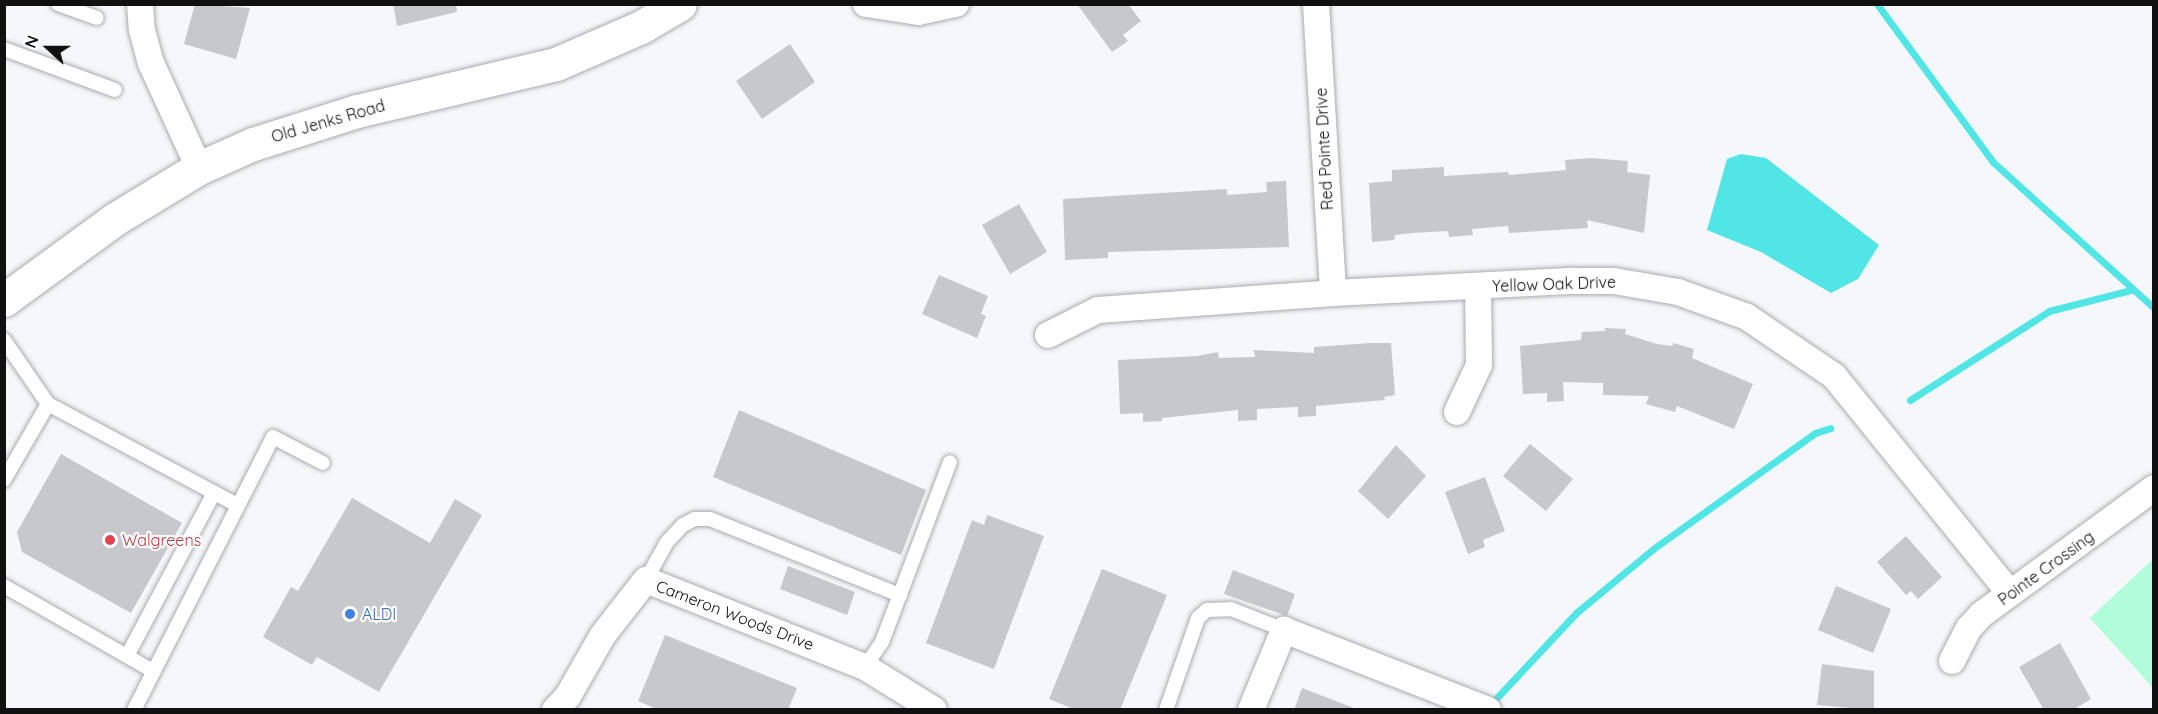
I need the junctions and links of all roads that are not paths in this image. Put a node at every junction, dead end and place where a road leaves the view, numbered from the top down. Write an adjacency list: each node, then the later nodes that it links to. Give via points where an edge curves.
1 (58, 4): 7 (lane)
2 (140, 4): 10 (street, via 151,63)
3 (680, 4): 10 (street, Old Jenks Road, via 641,27 556,64 357,111 253,144)
4 (867, 4): 5 (street, via 918,12)
5 (956, 4)
6 (1316, 4): 12 (street, Red Pointe Drive)
7 (97, 18)
8 (4, 49): 9 (lane)
9 (115, 90)
10 (199, 168): 13 (street, Old Jenks Road, via 115,219)
11 (1478, 287): 12 (street, Yellow Oak Drive); 17 (street, via 1479,365); 26 (street, Yellow Oak Drive, via 1614,281 1678,292 1747,317 1834,376)
12 (1333, 293): 14 (street, Yellow Oak Drive, via 1098,310)
13 (4, 300)
14 (1048, 335)
15 (4, 340): 16 (lane)
16 (48, 404): 20 (lane); 22 (lane)
17 (1457, 412)
18 (950, 462): 27 (lane)
19 (323, 464): 23 (lane, via 273,437)
20 (4, 480)
21 (2154, 488): 26 (street, Pointe Crossing)
22 (214, 493): 23 (lane); 29 (lane)
23 (237, 505): 32 (lane)
24 (646, 580): 27 (lane, via 667,542 683,525 695,519 710,519); 31 (street, Cameron Woods Drive); 35 (street, Cameron Woods Drive, via 603,635 568,696)
25 (4, 586): 29 (lane)
26 (2010, 593): 30 (street, Pointe Crossing, via 1969,628)
27 (900, 595): 31 (lane, via 882,642)
28 (1284, 630): 36 (lane, via 1231,609 1207,610 1198,618); 37 (street); 38 (street)
29 (127, 656): 32 (lane)
30 (1952, 661)
31 (865, 667): 33 (street, Cameron Woods Drive)
32 (153, 671): 34 (lane)
33 (932, 709)
34 (134, 710)
35 (555, 710)
36 (1166, 710)
37 (1251, 710)
38 (1488, 710)

